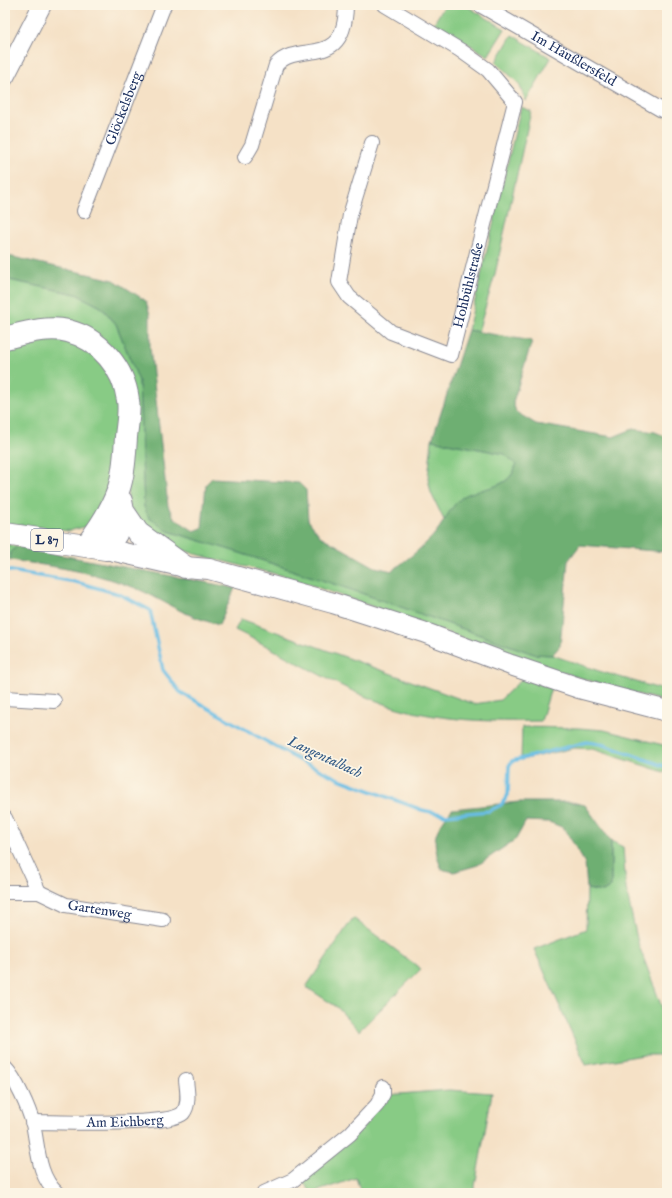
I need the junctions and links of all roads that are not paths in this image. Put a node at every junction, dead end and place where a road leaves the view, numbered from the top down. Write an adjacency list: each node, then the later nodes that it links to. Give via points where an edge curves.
1 (42, 5): 6 (street)
2 (164, 5): 10 (street, Glöckelsberg)
3 (346, 5): 9 (street, via 343,26 330,48 284,58 276,65)
4 (385, 5): 8 (street, Hohbühlstraße, via 488,70 515,102 451,355 391,332 349,297 339,282 350,215)
5 (480, 5): 7 (street, Im Häußlersfeld)
6 (5, 77)
7 (667, 113)
8 (372, 143)
9 (246, 157)
10 (84, 211)
11 (5, 338): 12 (main road, via 42,330 67,331 87,338 115,365 121,375 128,402 126,446)
12 (118, 490): 13 (main road); 15 (main road, via 99,529)
13 (123, 512): 15 (main road, via 116,534); 16 (main road, via 138,533)
14 (5, 534): 15 (main road, L 87)
15 (96, 548): 16 (main road, L 87)
16 (186, 566): 19 (main road, L 87, via 209,569 333,603 579,688)
17 (5, 698): 18 (street)
18 (54, 701)
19 (667, 711)
20 (5, 818): 22 (street)
21 (5, 892): 22 (street, Gartenweg)
22 (39, 892): 23 (street, Gartenweg, via 66,905)
23 (163, 920)
24 (5, 1068): 27 (street, via 26,1105)
25 (186, 1080): 27 (street, Am Eichberg, via 188,1097 183,1112 166,1120)
26 (383, 1087): 29 (street, via 383,1094 377,1104 350,1134 293,1180)
27 (32, 1122): 28 (street, via 44,1176)
28 (57, 1193)
29 (264, 1193)

